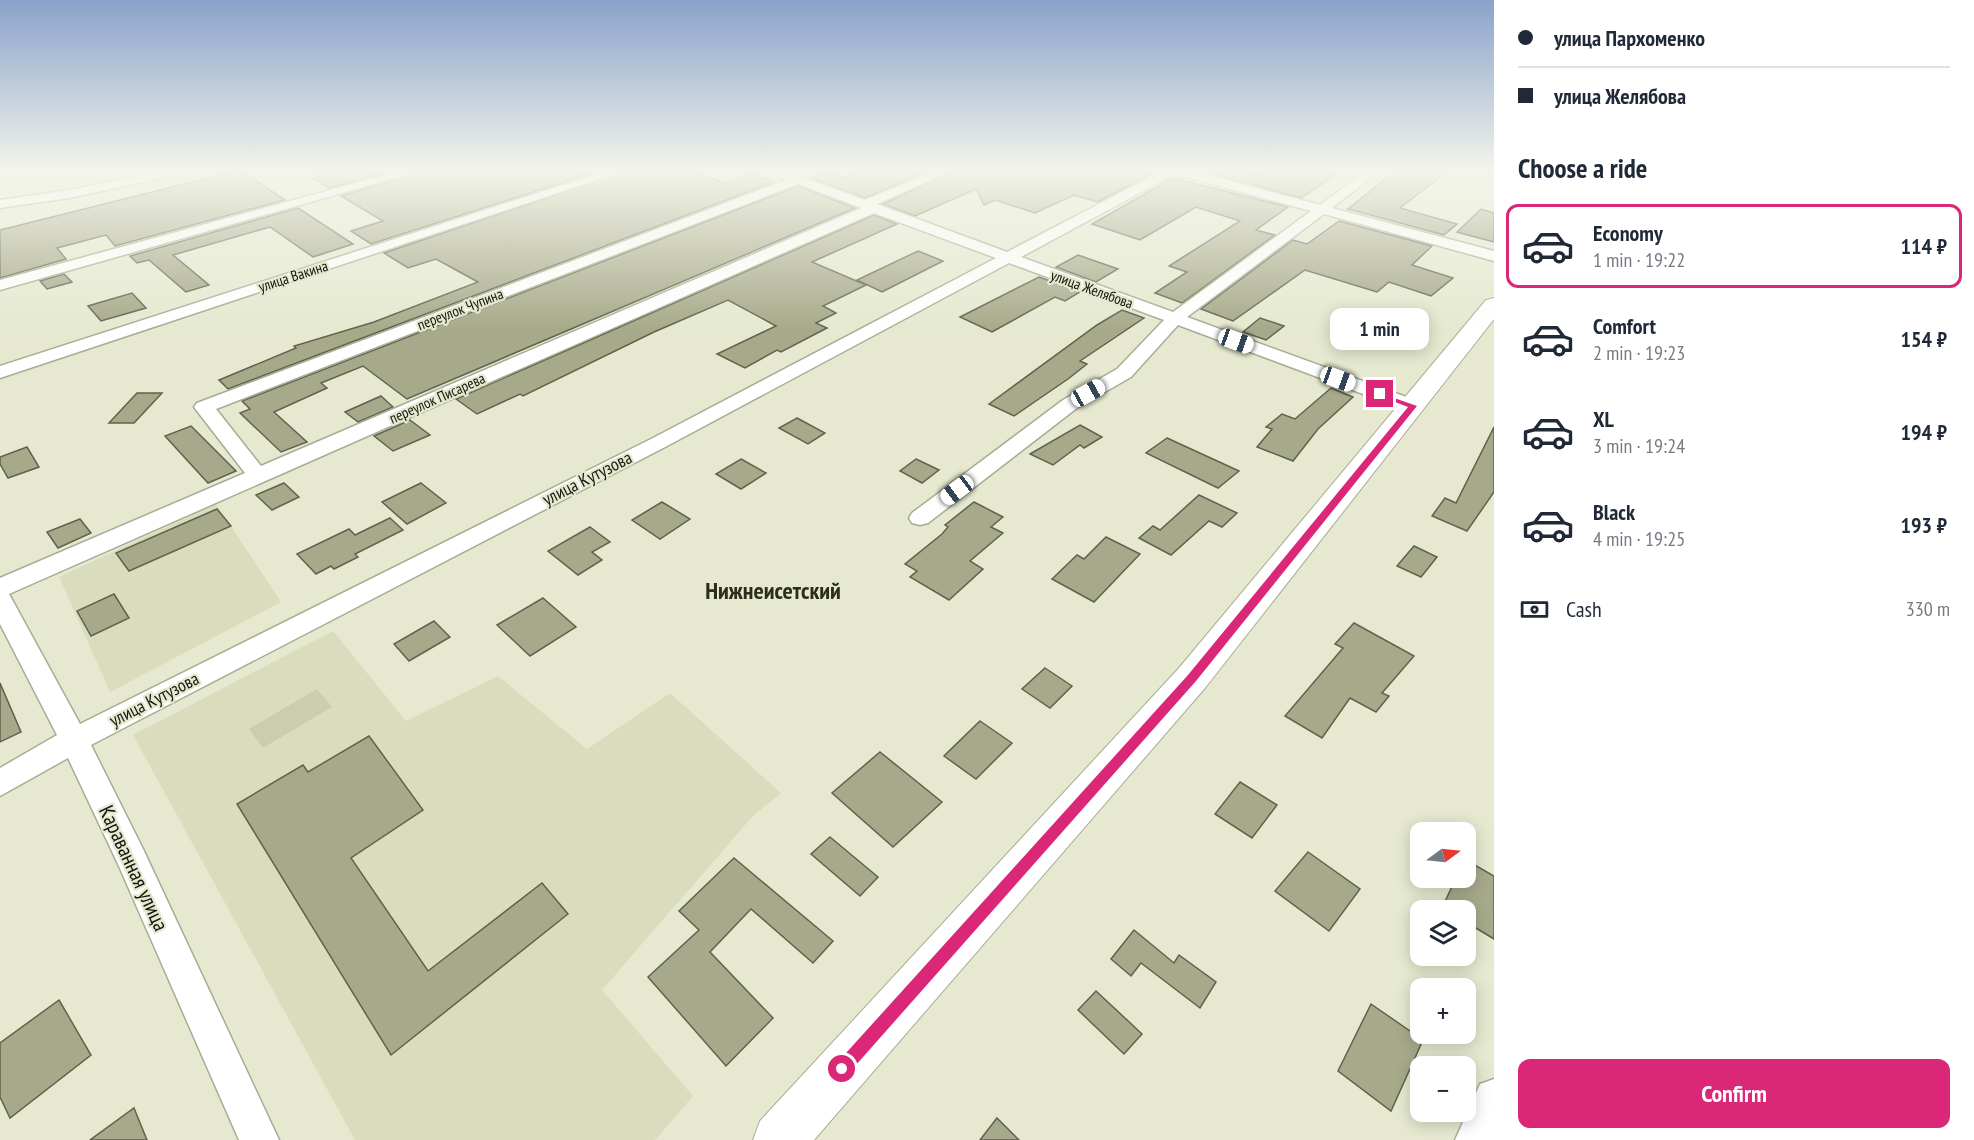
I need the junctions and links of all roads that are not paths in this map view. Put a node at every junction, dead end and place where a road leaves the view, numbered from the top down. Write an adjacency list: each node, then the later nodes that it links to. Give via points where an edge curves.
1 (225, 223): 11 (street)
2 (457, 223): 14 (street, улица Вакина)
3 (684, 223): 16 (street, переулок Чупина, via 204,407)
4 (830, 223): 16 (street, переулок Писарева)
5 (915, 223): 10 (street, улица Желябова)
6 (1073, 223): 10 (street, улица Кутузова)
7 (1304, 223): 13 (street)
8 (1375, 223): 9 (street)
9 (1494, 256)
10 (1007, 258): 13 (street, улица Желябова); 20 (street, улица Кутузова, via 660,442)
11 (0, 285)
12 (1494, 305): 15 (main road)
13 (1174, 319): 15 (street, улица Желябова); 17 (street, via 1124,373 1070,404)
14 (0, 372)
15 (1413, 406): 24 (main road, via 1192,678)
16 (258, 476): 18 (street, переулок Писарева)
17 (920, 518)
18 (0, 588)
19 (0, 600): 20 (street, Караванная улица)
20 (74, 740): 21 (street, улица Кутузова); 23 (street, Караванная улица)
21 (0, 783)
22 (1494, 1098): 25 (street)
23 (258, 1140)
24 (779, 1140)
25 (1475, 1140)

